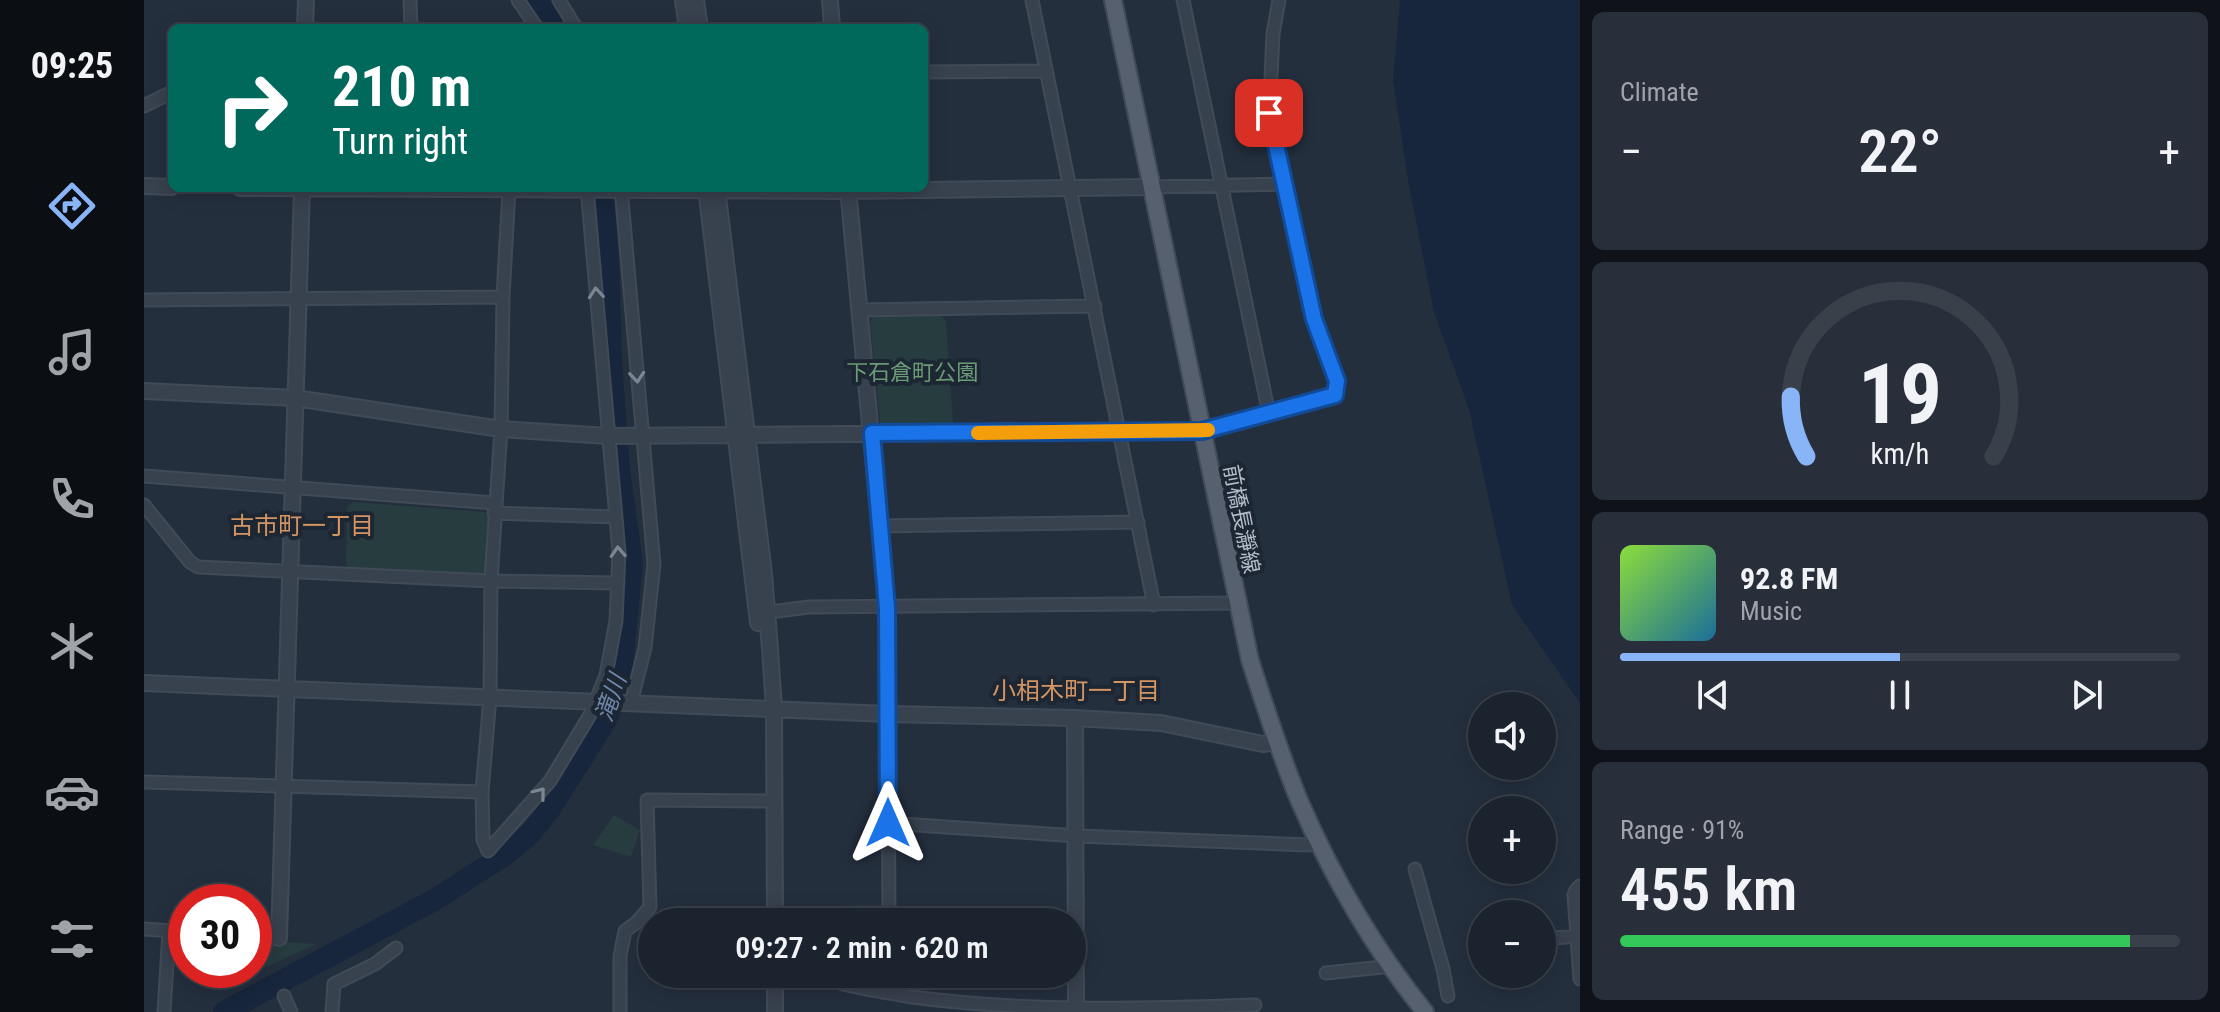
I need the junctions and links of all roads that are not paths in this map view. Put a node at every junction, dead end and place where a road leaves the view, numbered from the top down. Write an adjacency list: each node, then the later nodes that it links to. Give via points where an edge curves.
1 (306, 0): 12 (street)
2 (410, 0): 13 (street)
3 (518, 0): 14 (street)
4 (559, 0): 15 (street)
5 (683, 0): 16 (street)
6 (696, 0): 17 (street)
7 (830, 0): 18 (street)
8 (1032, 0): 19 (street)
9 (1113, 0): 26 (main road, 前橋長瀞線)
10 (1183, 0): 27 (street)
11 (1279, 0): 23 (street, via 1269,113)
12 (305, 24)
13 (411, 24)
14 (534, 24)
15 (574, 24)
16 (686, 24)
17 (699, 24)
18 (832, 24)
19 (1046, 71): 20 (street); 28 (street)
20 (928, 72)
21 (168, 94): 22 (street)
22 (144, 106)
23 (1283, 184): 27 (street); 43 (street, via 1314,319 1338,387 1332,397)
24 (144, 186): 25 (street)
25 (168, 187)
26 (1150, 187): 27 (street); 28 (street); 45 (main road, 前橋長瀞線)
27 (1222, 187): 43 (street)
28 (1072, 188): 29 (street); 39 (street)
29 (928, 189)
30 (302, 192): 36 (street)
31 (509, 192): 37 (street)
32 (587, 192): 49 (street, one-way to 32)
33 (621, 192): 50 (street, one-way to 50)
34 (712, 192): 48 (street)
35 (848, 192): 40 (street)
36 (298, 297): 37 (street); 38 (street); 42 (street)
37 (503, 297): 44 (street)
38 (144, 300)
39 (1095, 306): 40 (street); 47 (street)
40 (860, 310): 46 (street)
41 (144, 391): 42 (street)
42 (295, 398): 44 (street); 52 (street)
43 (1269, 414): 45 (street)
44 (501, 429): 49 (street); 54 (street)
45 (1202, 431): 47 (street); 61 (main road, 前橋長瀞線)
46 (872, 433): 47 (street); 48 (street); 57 (street)
47 (1121, 433): 56 (street)
48 (742, 434): 50 (street); 64 (street)
49 (610, 436): 50 (street); 55 (street)
50 (641, 436): 69 (street, via 654,564 645,648)
51 (144, 476): 52 (street)
52 (292, 487): 54 (street); 58 (street)
53 (144, 505): 58 (street, via 193,565)
54 (494, 508): 55 (street); 59 (street)
55 (616, 517): 60 (street, one-way to 55)
56 (1138, 522): 57 (street); 62 (street)
57 (880, 526): 63 (street)
58 (288, 570): 59 (street); 66 (street)
59 (491, 581): 60 (street); 67 (street)
60 (618, 583): 68 (street)
61 (1237, 603): 62 (street); 73 (main road, 前橋長瀞線)
62 (1154, 605): 63 (street)
63 (887, 608): 64 (street, via 809,607); 71 (street)
64 (762, 613): 70 (street)
65 (144, 683): 66 (street)
66 (287, 689): 67 (street); 75 (street)
67 (490, 697): 68 (street); 76 (street)
68 (599, 702): 69 (street); 76 (street, one-way to 68, via 488,851 550,781)
69 (629, 703): 70 (street)
70 (774, 708): 71 (street); 77 (street)
71 (888, 714): 72 (street); 78 (street)
72 (1075, 718): 73 (street, via 1161,723 1263,744); 79 (street)
73 (1277, 742): 80 (main road, 前橋長瀞線)
74 (144, 782): 75 (street)
75 (282, 785): 76 (street); 90 (street)
76 (482, 792)
77 (774, 801): 83 (street); 110 (street, via 647,800 650,907 625,931)
78 (888, 823): 79 (street); 84 (street)
79 (1077, 836): 80 (street); 85 (street)
80 (1320, 843): 94 (main road, 前橋長瀞線)
81 (1415, 869): 103 (street)
82 (1580, 886): 88 (street, via 1575,892)
83 (775, 908)
84 (889, 908)
85 (1075, 908)
86 (144, 929): 87 (street)
87 (168, 931)
88 (1577, 936): 91 (street); 96 (street)
89 (272, 937): 90 (street)
90 (279, 938)
91 (1556, 938)
92 (168, 947): 107 (street)
93 (396, 948): 109 (street, via 334,984)
94 (1392, 966): 95 (street); 112 (main road, 前橋長瀞線)
95 (1326, 973)
96 (1580, 979)
97 (775, 988): 111 (street)
98 (867, 988): 101 (street)
99 (888, 988): 101 (street)
100 (1075, 988): 105 (street)
101 (888, 993): 105 (street)
102 (284, 996): 108 (street)
103 (1448, 996)
104 (1255, 1005): 106 (street)
105 (1076, 1010): 106 (street)
106 (1131, 1010)
107 (164, 1012)
108 (291, 1012)
109 (332, 1012)
110 (620, 1012)
111 (775, 1012)
112 (1425, 1012)

